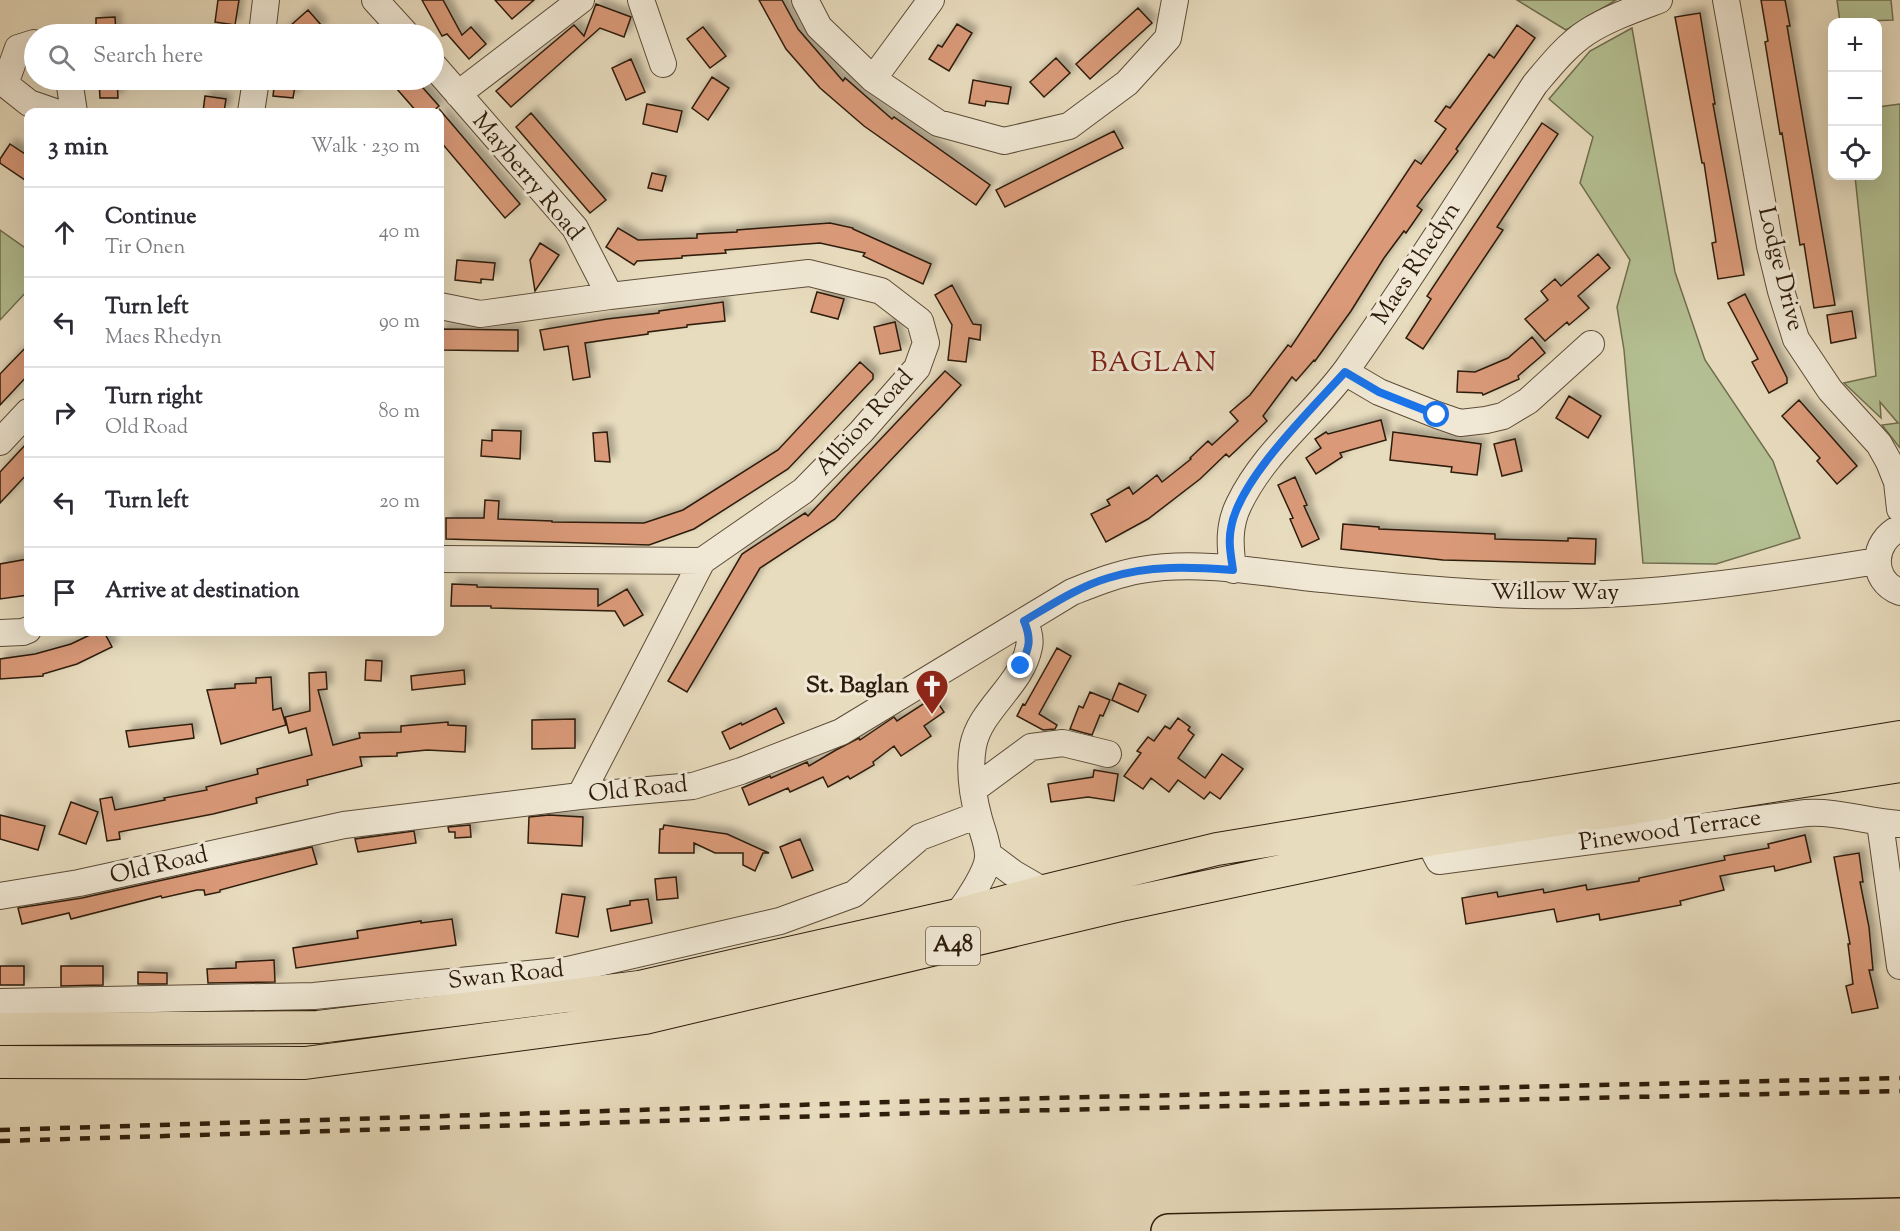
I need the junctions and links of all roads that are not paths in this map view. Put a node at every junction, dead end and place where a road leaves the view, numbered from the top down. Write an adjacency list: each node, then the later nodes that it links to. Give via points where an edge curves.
1 (266, 0): 10 (street)
2 (375, 0): 11 (street)
3 (581, 0): 18 (street)
4 (641, 0): 13 (street)
5 (805, 0): 15 (street, via 819,27)
6 (931, 0): 15 (street)
7 (1175, 0): 15 (street, via 1168,38 1127,83 1069,126 1005,141 938,123)
8 (1659, 0): 25 (street, Maes Rhedyn, via 1586,32 1559,55 1535,84)
9 (1726, 0): 28 (street, Lodge Drive, via 1770,246 1796,339 1830,390 1879,444 1897,482)
10 (263, 24)
11 (397, 24)
12 (24, 46): 19 (street, via 18,48 5,84 29,104)
13 (663, 64)
14 (444, 78): 18 (street, Mayberry Road)
15 (873, 79)
16 (71, 90): 20 (street)
17 (254, 90): 21 (street)
18 (458, 94): 22 (street, Mayberry Road, via 576,228)
19 (42, 108)
20 (73, 108)
21 (252, 108)
22 (610, 296): 23 (street, Albion Road, via 480,314); 31 (street, Albion Road, via 809,273 881,291 920,321 926,343 917,368 861,432 803,491)
23 (444, 307)
24 (1591, 344): 25 (street, via 1528,401 1503,416 1460,423 1379,392)
25 (1345, 372): 33 (street, Maes Rhedyn, via 1265,461 1239,504 1229,541)
26 (24, 416): 27 (street)
27 (0, 442)
28 (1900, 510)
29 (1900, 528): 32 (street, via 1884,540)
30 (444, 558): 31 (street)
31 (702, 561): 42 (street)
32 (1877, 561): 33 (street, Willow Way, via 1782,577 1628,594 1438,591); 34 (street, via 1883,580)
33 (1233, 570): 35 (street, Old Road, via 1188,566 1107,578 1072,592)
34 (1900, 592)
35 (1024, 621): 41 (street, via 1030,646 1026,656 973,745); 42 (street, Old Road, via 841,732 693,786)
36 (24, 632): 37 (street)
37 (0, 633)
38 (1900, 737): 47 (main road, A48, via 1217,849)
39 (1108, 754): 41 (street, via 1063,743 1031,747)
40 (1900, 766): 45 (main road, A48)
41 (974, 789): 43 (street)
42 (580, 796): 48 (street, Old Road, via 344,825 79,884)
43 (978, 815): 46 (street); 51 (street, Swan Road, via 920,837 854,894 780,921 568,970 314,996)
44 (1890, 823): 45 (street, Pinewood Terrace, via 1827,812 1806,813); 50 (street)
45 (1433, 850): 53 (main road, A48, via 1125,904 645,1018 305,1063)
46 (989, 855): 47 (street); 49 (street, via 975,890)
47 (1044, 891): 49 (main road, A48)
48 (0, 896)
49 (957, 915): 52 (main road, A48, via 639,987 318,1027)
50 (1900, 966)
51 (0, 1002)
52 (0, 1029)
53 (0, 1062)
54 (1900, 1215): 55 (highway)
55 (1168, 1231)

